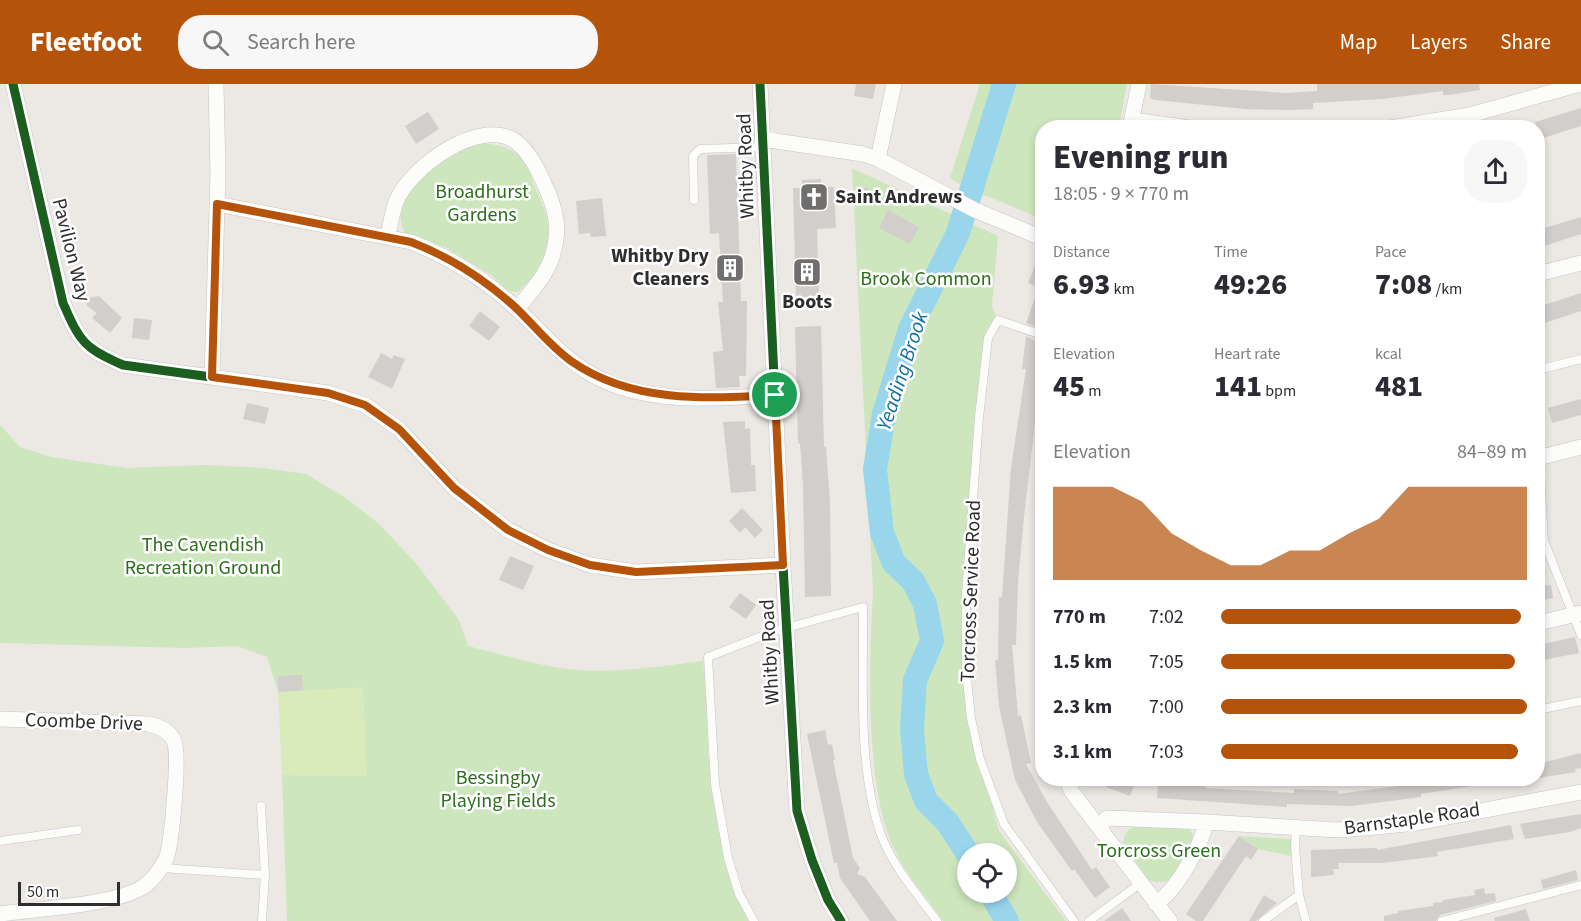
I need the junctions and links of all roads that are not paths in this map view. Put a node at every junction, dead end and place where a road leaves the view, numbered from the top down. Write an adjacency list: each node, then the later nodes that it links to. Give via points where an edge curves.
1 (13, 84): 21 (street, Pavilion Way, via 63,303 76,332 94,353 123,365)
2 (216, 84): 12 (street)
3 (760, 84): 9 (street, Whitby Road)
4 (894, 84): 10 (street)
5 (1139, 84): 7 (street)
6 (1580, 84): 8 (street)
7 (1132, 120)
8 (1439, 120)
9 (762, 143): 10 (street); 11 (lane, via 700,149 693,156); 22 (street, Whitby Road)
10 (878, 159): 13 (street, via 975,210)
11 (694, 200)
12 (217, 204): 14 (street); 21 (street)
13 (1035, 235)
14 (388, 237): 17 (street, via 411,242 455,262 476,274); 17 (street, via 396,201 412,177 430,161 474,137 493,135 513,140 529,153 541,176 559,231 550,262)
15 (1581, 264): 16 (street)
16 (1545, 272)
17 (517, 309): 22 (street, via 569,360 618,386 682,397)
18 (1035, 333): 53 (lane, Torcross Service Road, via 998,320 988,338 966,594 966,670 970,718 980,759 1004,824)
19 (1581, 359): 20 (lane)
20 (1545, 368)
21 (212, 377): 26 (street, Pavilion Way, via 328,393 365,405 399,429 454,488 500,525 548,550 590,565 636,572)
22 (775, 395): 26 (street, Whitby Road)
23 (1581, 447): 24 (street)
24 (1545, 456)
25 (1545, 550): 27 (lane)
26 (783, 565): 29 (street, Whitby Road)
27 (1577, 614): 28 (street); 30 (lane)
28 (1545, 621)
29 (786, 629): 50 (lane, via 708,657 715,783 724,837 739,894); 51 (street, Whitby Road, via 797,811 812,860); 52 (lane, via 863,607 864,712 871,795 891,853)
30 (1581, 635)
31 (1581, 701): 32 (lane)
32 (1545, 709)
33 (0, 719): 42 (street, Coombe Drive, via 148,724 166,730 173,738 177,756 170,844)
34 (1069, 786): 38 (street)
35 (1581, 792): 39 (street, Barnstaple Road, via 1416,823 1337,830)
36 (261, 806): 43 (lane)
37 (1206, 822): 38 (street, Barnstaple Road, via 1107,818); 39 (street, Barnstaple Road); 47 (street, via 1202,840 1171,890)
38 (1100, 826): 44 (street)
39 (1296, 828): 46 (lane)
40 (78, 830): 41 (lane)
41 (0, 841)
42 (160, 867): 43 (lane); 48 (street, via 146,886 119,898)
43 (264, 875): 49 (lane)
44 (1141, 883): 47 (street); 54 (lane)
45 (1581, 885): 58 (lane)
46 (1299, 895): 56 (lane); 57 (lane)
47 (1156, 904): 55 (street)
48 (0, 914)
49 (262, 921)
50 (754, 921)
51 (841, 921)
52 (937, 921)
53 (1074, 921)
54 (1089, 921)
55 (1170, 921)
56 (1263, 921)
57 (1306, 921)
58 (1442, 921)

